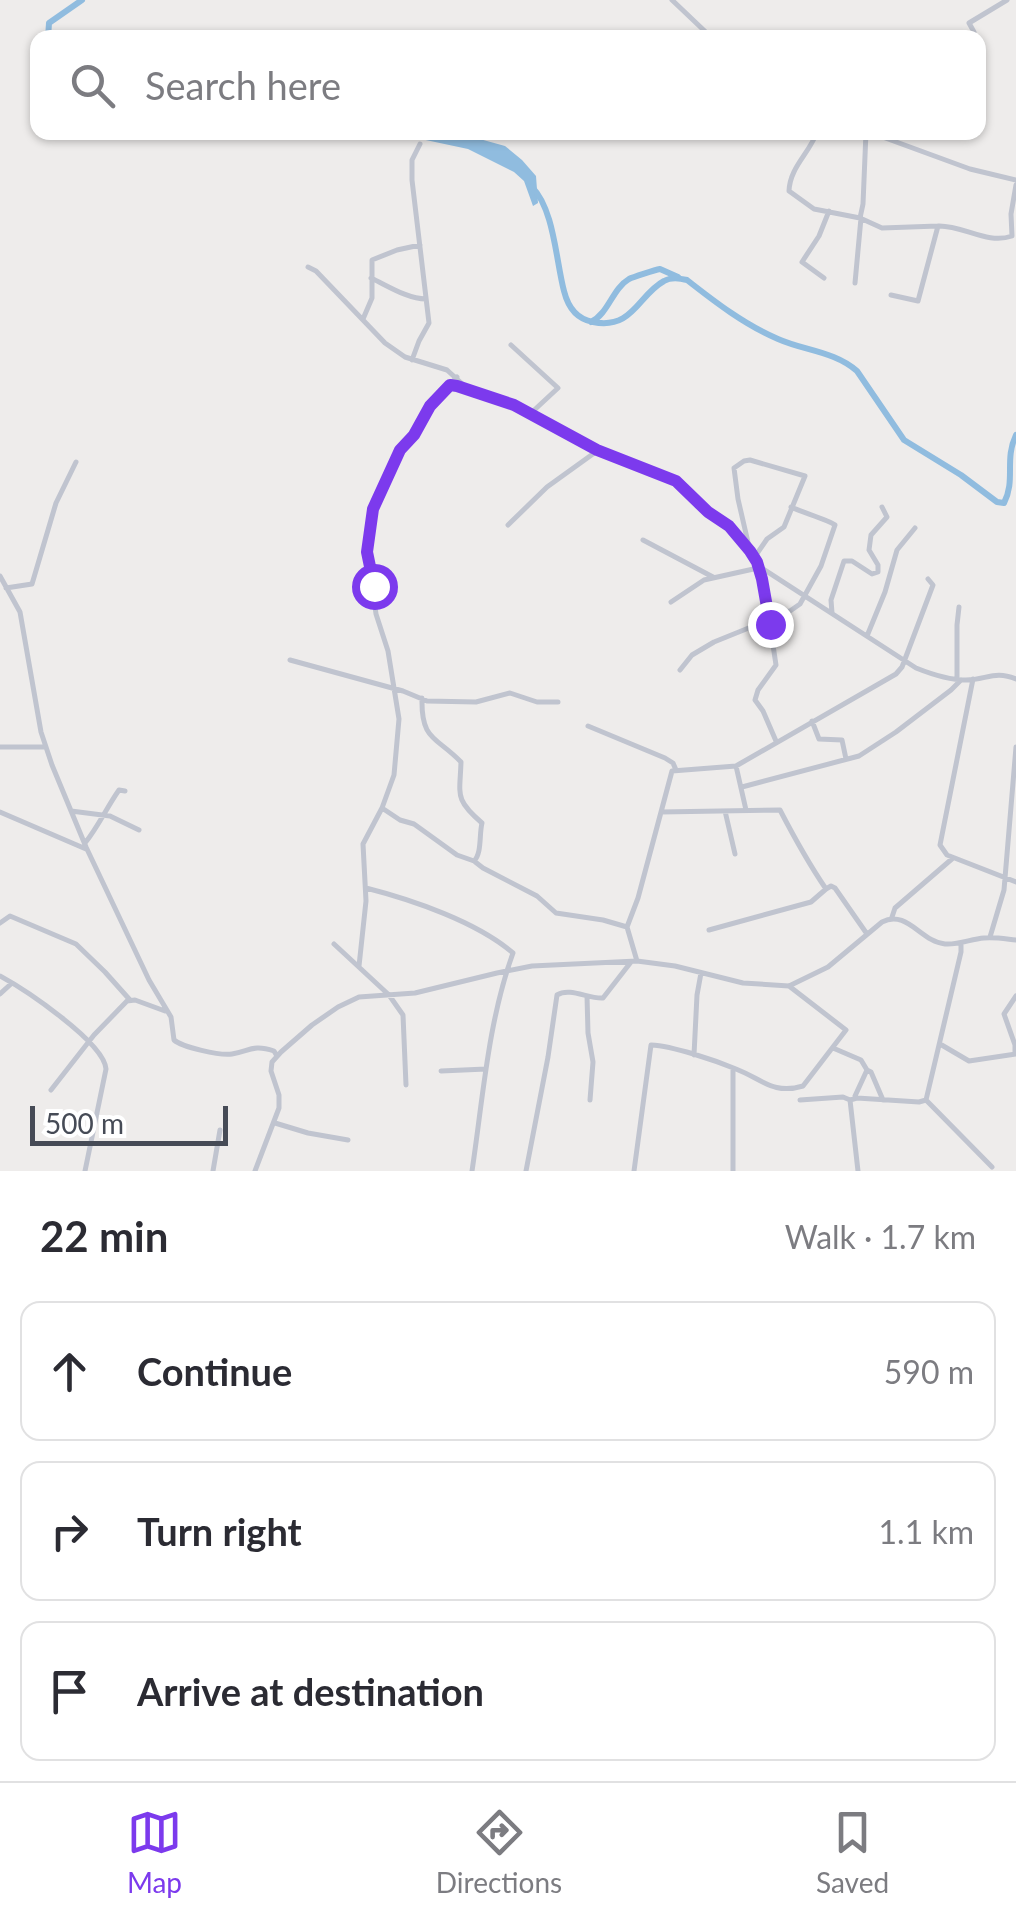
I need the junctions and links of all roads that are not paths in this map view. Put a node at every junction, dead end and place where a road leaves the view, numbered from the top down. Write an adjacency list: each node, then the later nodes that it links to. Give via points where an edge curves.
1 (672, 0): 3 (street)
2 (1007, 0): 4 (street, via 969,23)
3 (704, 30)
4 (973, 30)
5 (814, 140): 10 (street, via 788,188 811,208)
6 (867, 140): 11 (street)
7 (890, 140): 9 (street)
8 (420, 144): 13 (street, via 412,165)
9 (1016, 182): 12 (street, via 1011,237)
10 (828, 211): 11 (street); 16 (street, via 802,262)
11 (860, 218): 12 (street, via 882,228); 17 (street)
12 (938, 226): 18 (street, via 918,301)
13 (420, 245): 15 (street, via 373,260); 19 (street)
14 (308, 267): 20 (street)
15 (371, 278): 19 (street); 20 (street)
16 (824, 278)
17 (854, 283)
18 (892, 295)
19 (426, 299): 22 (street, via 430,323)
20 (363, 319): 22 (street)
21 (511, 345): 26 (street, via 558,388)
22 (412, 360): 23 (street)
23 (458, 377): 24 (street); 25 (street)
24 (450, 385): 25 (street); 51 (street, via 400,450 372,514 368,554)
25 (465, 387): 26 (street)
26 (530, 414): 27 (street)
27 (597, 450): 31 (street); 34 (street, via 676,481 729,526)
28 (76, 462): 38 (street, via 32,584)
29 (791, 507): 34 (street, via 784,528 767,539); 34 (street, via 806,476 750,460 734,467); 39 (street, via 834,524)
30 (882, 508): 42 (street, via 888,518 870,536 869,550 879,571 872,574 845,560)
31 (508, 525)
32 (915, 528): 44 (street, via 897,550)
33 (644, 540): 36 (street)
34 (755, 560): 36 (street); 39 (street); 43 (street)
35 (0, 576): 38 (street)
36 (713, 577): 40 (street)
37 (928, 579): 46 (street, via 932,585)
38 (6, 588): 59 (street, via 20,612)
39 (806, 597): 42 (street); 43 (street, via 794,609)
40 (671, 602)
41 (959, 608): 48 (street)
42 (832, 613): 44 (street)
43 (768, 616): 47 (street, via 708,644); 56 (street, via 776,665 755,699)
44 (867, 636): 46 (street)
45 (290, 660): 51 (street)
46 (905, 660): 48 (street); 54 (street, via 896,674)
47 (680, 670)
48 (959, 679): 49 (street); 60 (street, via 882,743)
49 (973, 679): 50 (street); 77 (street, via 940,845)
50 (1016, 679)
51 (394, 688): 52 (street); 65 (street, via 396,765)
52 (422, 698): 53 (street, via 476,702 510,692); 78 (street, via 424,727 460,760 459,797 482,823)
53 (558, 702)
54 (812, 721): 56 (street); 60 (street, via 821,740 842,740)
55 (588, 726): 62 (street, via 665,758)
56 (777, 742): 61 (street)
57 (1016, 746): 73 (street)
58 (0, 747): 59 (street)
59 (46, 747): 69 (street)
60 (846, 760): 63 (street)
61 (736, 766): 62 (street); 63 (street)
62 (676, 770): 70 (street)
63 (742, 787): 66 (street)
64 (125, 792): 71 (street, via 116,793)
65 (382, 808): 78 (street); 81 (street, via 363,844)
66 (746, 810): 67 (street); 82 (street, via 780,810)
67 (725, 811): 70 (street); 76 (street)
68 (0, 812): 75 (street)
69 (71, 812): 71 (street); 74 (street)
70 (661, 812): 85 (street)
71 (104, 815): 72 (street); 74 (street)
72 (139, 830)
73 (1013, 831): 79 (street)
74 (85, 843): 75 (street)
75 (88, 850): 104 (street)
76 (735, 854)
77 (953, 858): 79 (street); 83 (street)
78 (474, 861): 85 (street, via 556,913)
79 (1005, 878): 80 (street); 88 (street)
80 (1016, 882)
81 (366, 888): 93 (street); 94 (street, via 476,929 512,952)
82 (826, 889): 86 (street, via 810,902); 87 (street, via 835,888)
83 (892, 917): 87 (street); 90 (street, via 936,942)
84 (0, 923): 103 (street, via 10,916 72,942)
85 (628, 927): 92 (street)
86 (709, 930)
87 (868, 934): 98 (street)
88 (990, 938): 89 (street); 90 (street)
89 (1016, 940)
90 (961, 942): 107 (street)
91 (334, 944): 93 (street)
92 (634, 962): 94 (street); 95 (street); 101 (street, via 605,997)
93 (359, 966): 100 (street)
94 (506, 971): 100 (street); 113 (street)
95 (701, 973): 98 (street); 111 (street)
96 (0, 976): 97 (street)
97 (12, 983): 99 (street); 106 (street)
98 (789, 986): 108 (street, via 846,1030)
99 (0, 994)
100 (391, 996): 110 (street, via 365,996 338,1007); 116 (street, via 404,1016)
101 (587, 996): 119 (street); 131 (street, via 557,995)
102 (1016, 996): 105 (street, via 1004,1013)
103 (130, 1000): 104 (street); 106 (street)
104 (168, 1012): 110 (street, via 181,1046 226,1055 262,1048)
105 (1013, 1033): 109 (street)
106 (90, 1040): 117 (street); 127 (street, via 106,1066)
107 (940, 1044): 109 (street, via 969,1061); 122 (street)
108 (833, 1048): 112 (street, via 801,1088 774,1088); 114 (street, via 861,1060)
109 (1016, 1054)
110 (277, 1056): 123 (street, via 271,1070 280,1102)
111 (694, 1056): 112 (street); 132 (street, via 650,1046)
112 (733, 1068): 133 (street)
113 (486, 1069): 115 (street); 130 (street)
114 (867, 1070): 118 (street); 121 (street)
115 (442, 1071)
116 (406, 1085)
117 (51, 1090)
118 (852, 1099): 120 (street); 121 (street); 134 (street)
119 (590, 1100)
120 (800, 1100)
121 (883, 1100): 122 (street)
122 (926, 1100): 126 (street)
123 (275, 1123): 125 (street); 129 (street)
124 (220, 1130): 128 (street)
125 (348, 1140)
126 (992, 1167)
127 (85, 1171)
128 (213, 1171)
129 (255, 1171)
130 (472, 1171)
131 (526, 1171)
132 (634, 1171)
133 (733, 1171)
134 (858, 1171)

